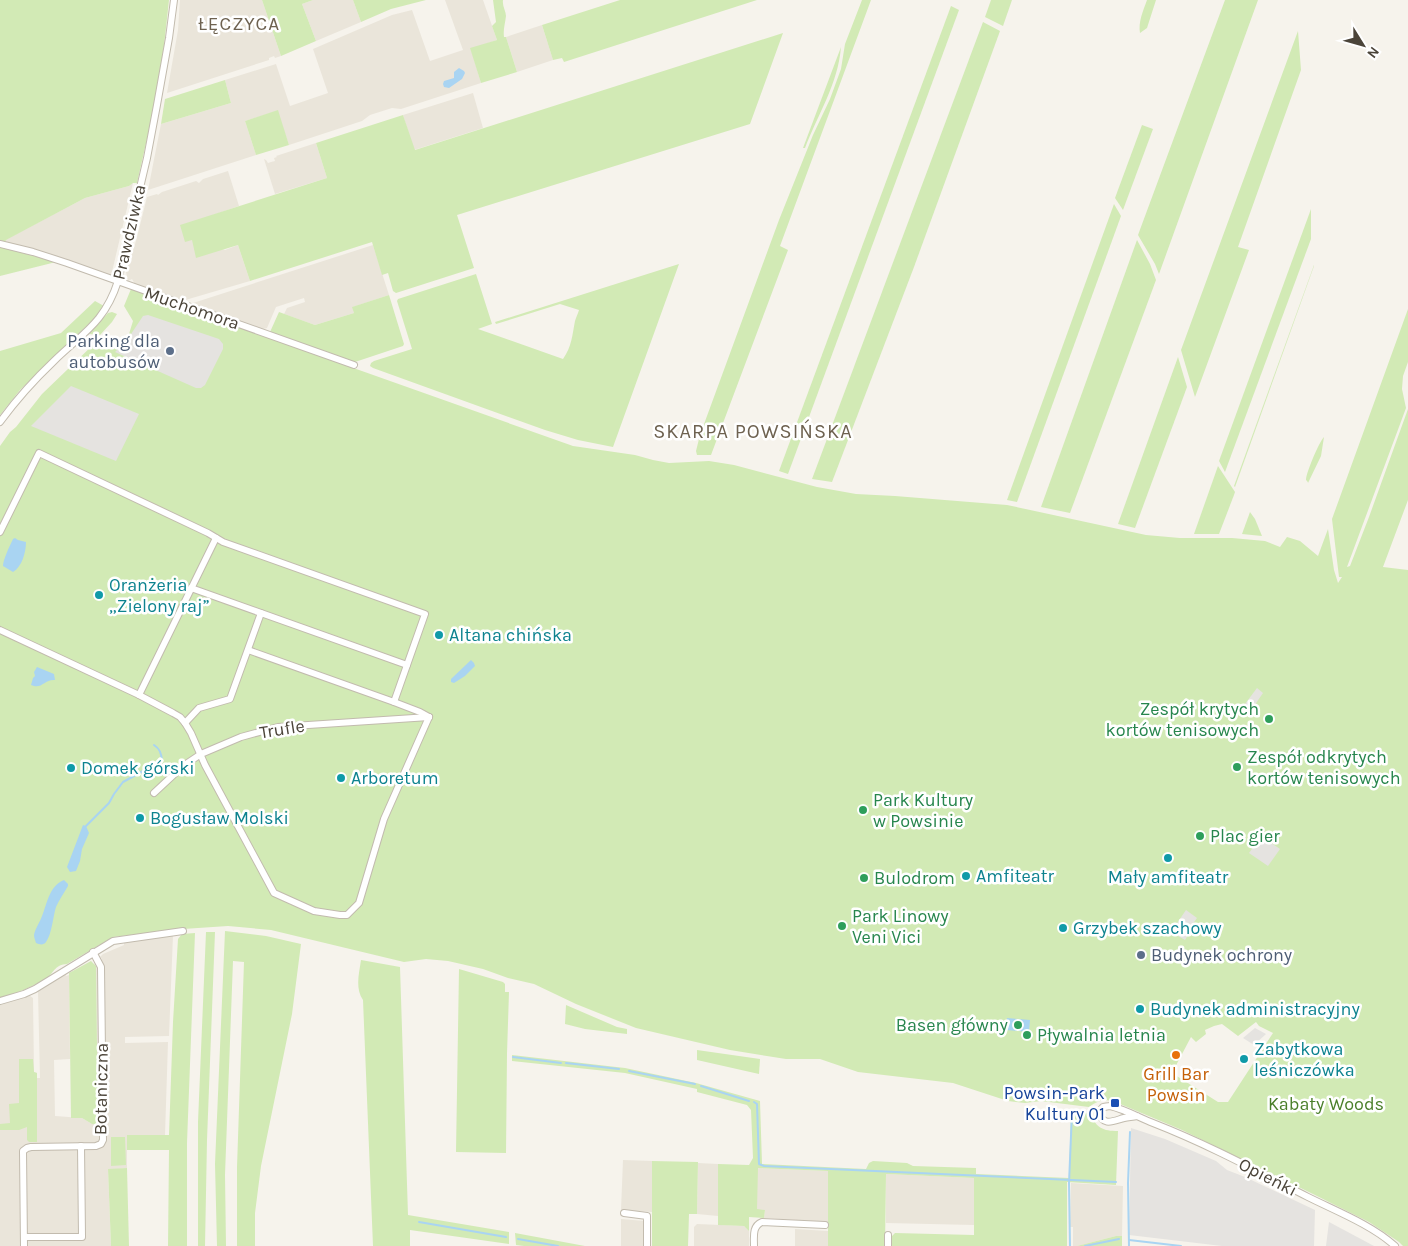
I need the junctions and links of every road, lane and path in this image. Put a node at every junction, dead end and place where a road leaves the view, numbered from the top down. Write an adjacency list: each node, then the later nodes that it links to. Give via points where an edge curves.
1 (174, 0): 3 (street, Prawdziwka, via 157,105)
2 (0, 244): 3 (street, Muchomora)
3 (118, 281): 4 (street, Muchomora); 5 (street, Prawdziwka, via 97,322 54,361)
4 (354, 365)
5 (0, 422)
6 (0, 532): 7 (street, via 38,453)
7 (216, 538): 8 (street); 12 (street, via 425,614)
8 (191, 588): 9 (street); 13 (street)
9 (261, 613): 11 (street); 12 (street)
10 (0, 630): 13 (street)
11 (248, 650): 14 (street); 16 (street, via 230,698 200,708)
12 (407, 665): 14 (street)
13 (139, 695): 16 (street, via 173,712)
14 (394, 702): 15 (street)
15 (428, 717): 17 (street, Trufle, via 278,727 241,737); 17 (street, via 384,819 359,903 347,915 314,911 274,894)
16 (185, 723): 17 (street)
17 (201, 754): 18 (street, Trufle)
18 (154, 793)
19 (183, 931): 20 (street, via 118,940)
20 (93, 952): 21 (street, via 24,994); 23 (street, Botaniczna, via 101,967 103,1140 96,1146)
21 (0, 1001)
22 (1137, 1116): 22 (street, Opieńki, via 1110,1106 1099,1112 1101,1118 1111,1122); 32 (street, Opieńki, via 1258,1171 1378,1233)
23 (81, 1146): 27 (street, Botaniczna, via 31,1147 23,1151); 27 (street, via 82,1237)
24 (624, 1213): 29 (street, via 648,1216)
25 (825, 1225): 30 (street, via 762,1222 754,1230)
26 (888, 1235): 31 (street)
27 (24, 1237): 28 (street, Botaniczna)
28 (24, 1246)
29 (647, 1246)
30 (754, 1246)
31 (888, 1246)
32 (1395, 1246)

